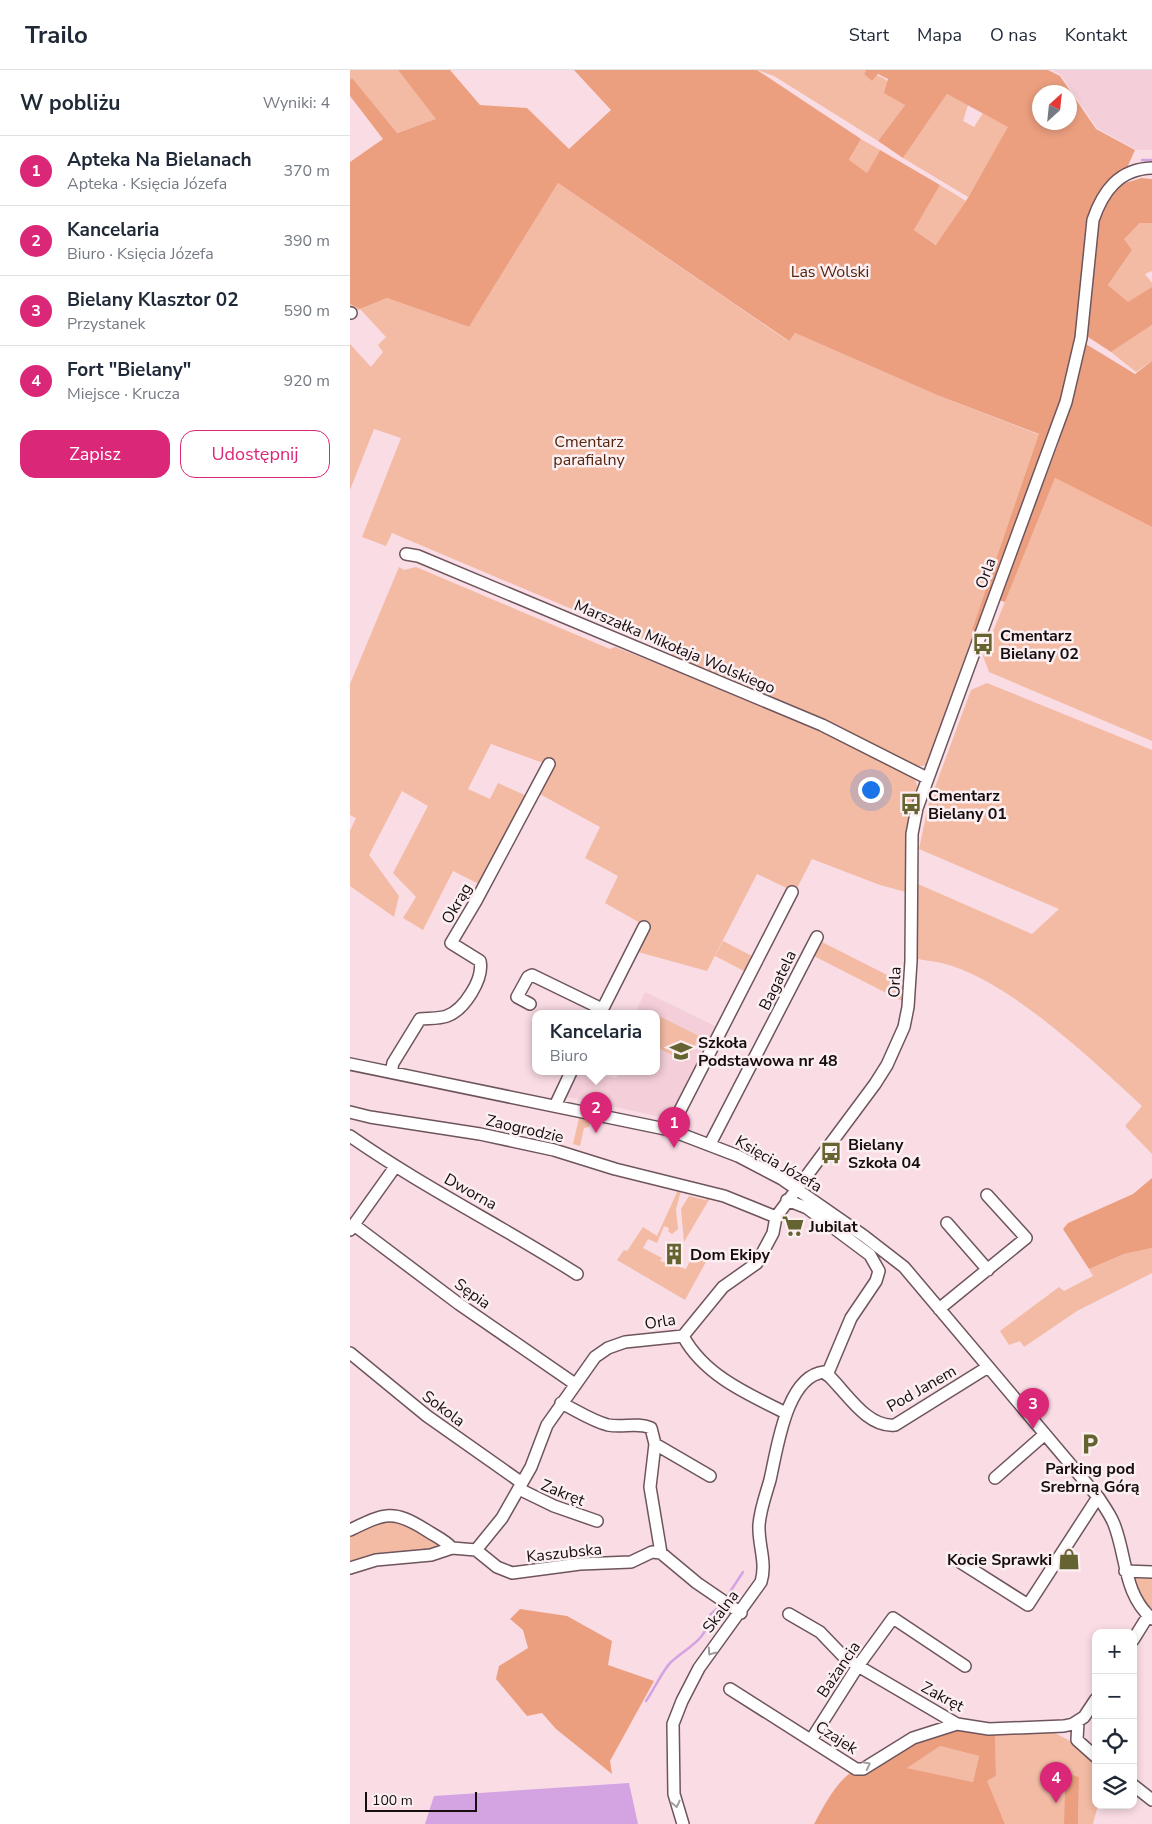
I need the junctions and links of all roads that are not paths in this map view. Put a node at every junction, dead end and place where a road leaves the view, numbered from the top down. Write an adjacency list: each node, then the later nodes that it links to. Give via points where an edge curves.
1 (1152, 168): 4 (street, Orla, via 1140,168 1108,188 1092,220 1081,338 1066,402)
2 (406, 554): 4 (street, Marszałka Mikołaja Wolskiego, via 418,556 822,725)
3 (549, 764): 12 (street, Okrąg, via 451,943 480,961 481,968 471,993 463,1005 447,1016 420,1019 393,1063)
4 (927, 778): 20 (street, Orla, via 916,808 912,834 911,961 904,1027 875,1084)
5 (792, 892): 16 (street)
6 (644, 927): 10 (street)
7 (817, 937): 18 (street, Bagatela)
8 (530, 1004): 9 (street, via 517,997 532,974)
9 (599, 1010)
10 (602, 1010)
11 (350, 1064): 12 (street, Księcia Józefa)
12 (391, 1072): 14 (street, Księcia Józefa)
13 (570, 1075): 14 (street)
14 (555, 1106): 16 (street, Księcia Józefa)
15 (350, 1112): 23 (street, Zaogrodzie, via 554,1150 724,1196)
16 (670, 1130): 18 (street, Księcia Józefa)
17 (350, 1136): 19 (street, Dworna)
18 (710, 1144): 20 (street, Księcia Józefa, via 763,1168)
19 (395, 1167): 25 (street); 27 (street, Dworna, via 525,1240)
20 (796, 1188): 22 (street, Orla); 28 (street, Księcia Józefa, via 904,1267)
21 (987, 1195): 26 (street, via 1026,1238)
22 (787, 1200): 23 (street, Orla); 32 (street, via 808,1208 870,1255 879,1271 876,1281 851,1318)
23 (776, 1217): 29 (street, Orla, via 773,1233 757,1263 723,1287)
24 (947, 1223): 26 (street)
25 (352, 1228): 33 (street, Sępia)
26 (988, 1270): 28 (street)
27 (576, 1274)
28 (939, 1309): 31 (street, Księcia Józefa)
29 (682, 1336): 33 (street, Orla, via 626,1342 608,1348 595,1357); 35 (street, via 691,1352 714,1372)
30 (350, 1353): 40 (street, Sokola)
31 (988, 1367): 32 (street, Pod Janem, via 895,1425 885,1426 873,1422); 36 (street, Księcia Józefa)
32 (827, 1375): 35 (street, via 819,1373 808,1378)
33 (574, 1384): 34 (street, Orla)
34 (561, 1403): 37 (street, via 606,1424 622,1427 642,1424 651,1428); 40 (street, Orla)
35 (786, 1413): 51 (street, Skalna, via 759,1524 765,1569 759,1586)
36 (1045, 1434): 39 (street); 41 (street, Księcia Józefa)
37 (655, 1444): 38 (street); 46 (street, via 650,1487)
38 (710, 1476)
39 (995, 1478)
40 (520, 1486): 42 (street, Zakręt, via 554,1506); 45 (street, Orla, via 490,1535)
41 (1098, 1498): 47 (street, via 1028,1605); 49 (street, Księcia Józefa, via 1114,1522)
42 (597, 1521)
43 (350, 1530): 44 (street, via 385,1515 403,1517 414,1521)
44 (452, 1548): 45 (street); 48 (street, via 431,1555 376,1560)
45 (476, 1550): 46 (street, Kaszubska, via 497,1567 512,1573 580,1564 631,1562 652,1552)
46 (661, 1553): 51 (street)
47 (957, 1560)
48 (350, 1568)
49 (1125, 1571): 50 (street); 53 (street, Księcia Józefa, via 1136,1601)
50 (1152, 1572)
51 (741, 1613): 65 (street, Skalna, one-way to 65, via 700,1668 676,1714 674,1794)
52 (789, 1614): 55 (street, Zakręt, via 820,1632 843,1656)
53 (1150, 1618): 54 (street)
54 (1137, 1635)
55 (858, 1666): 56 (street, Bażancia, via 893,1618); 60 (street, Zakręt); 61 (street, Bażancia)
56 (964, 1666)
57 (730, 1689): 61 (street, Czajek)
58 (1092, 1704): 59 (street)
59 (1078, 1722): 60 (street, Zakręt, via 1064,1726 1001,1728); 62 (street, via 1076,1740)
60 (957, 1724): 61 (street, Czajek, one-way to 60, via 856,1769 863,1769 912,1738)
61 (811, 1740)
62 (1092, 1754)
63 (1137, 1788): 64 (street)
64 (1152, 1800)
65 (683, 1824)

